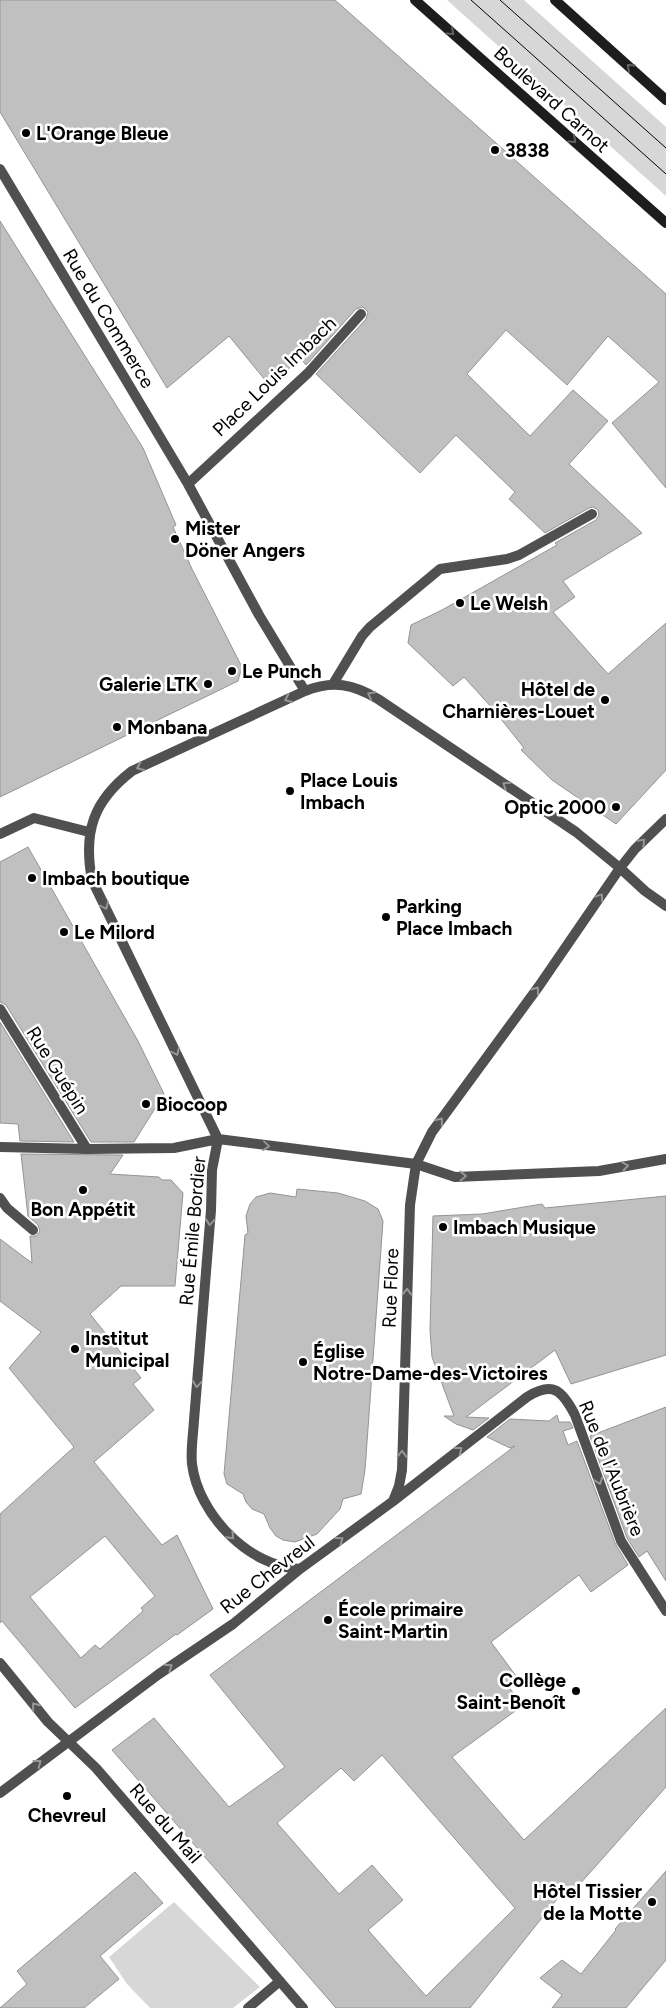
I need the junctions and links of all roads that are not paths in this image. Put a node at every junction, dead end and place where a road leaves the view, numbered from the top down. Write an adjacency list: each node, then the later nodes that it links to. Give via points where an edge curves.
1 (415, 0): 5 (main road, Boulevard Carnot, one-way to 5)
2 (555, 0): 3 (main road, one-way to 2)
3 (666, 100)
4 (0, 170): 7 (street, Rue du Commerce)
5 (666, 223)
6 (361, 314): 7 (street, Place Louis Imbach, via 308,373)
7 (188, 484): 10 (street, via 259,616)
8 (592, 514): 9 (street, via 513,557 440,569 370,627)
9 (334, 684): 10 (street); 14 (street, one-way to 9, via 576,832 378,699 349,686)
10 (305, 691): 12 (street, one-way to 12, via 132,771 104,797)
11 (666, 819): 14 (street, one-way to 11)
12 (90, 832): 13 (street, via 34,818); 17 (street, one-way to 17, via 88,859 92,880)
13 (0, 834)
14 (620, 868): 15 (street); 21 (street, one-way to 14, via 432,1132)
15 (666, 906)
16 (0, 1008): 19 (street, Rue Guépin)
17 (218, 1139): 19 (street, via 174,1148); 21 (street, one-way to 21); 26 (street, Rue Émile Bordier, one-way to 26, via 212,1170 192,1463 204,1498 220,1525 236,1542 268,1562)
18 (0, 1147): 19 (street)
19 (87, 1149)
20 (666, 1159): 21 (street, one-way to 20, via 455,1177 599,1171)
21 (416, 1164): 25 (street, Rue Flore, one-way to 21, via 402,1470 410,1205)
22 (0, 1198): 23 (street)
23 (33, 1230)
24 (556, 1390): 25 (street, Rue Chevreul, one-way to 24, via 527,1397 546,1389); 27 (street, Rue de l'Aubrière, one-way to 27, via 565,1397 575,1415 620,1541)
25 (392, 1502): 26 (street, Rue Chevreul, one-way to 25)
26 (300, 1569): 29 (street, Rue Chevreul, one-way to 26, via 233,1624)
27 (666, 1611)
28 (0, 1663): 29 (street, Rue du Mail, one-way to 28)
29 (68, 1742): 30 (street, Rue Chevreul, one-way to 29); 31 (street, Rue du Mail, via 96,1768)
30 (0, 1793)
31 (280, 1980): 32 (street); 33 (street, Rue du Mail)
32 (248, 2008)
33 (303, 2008)

